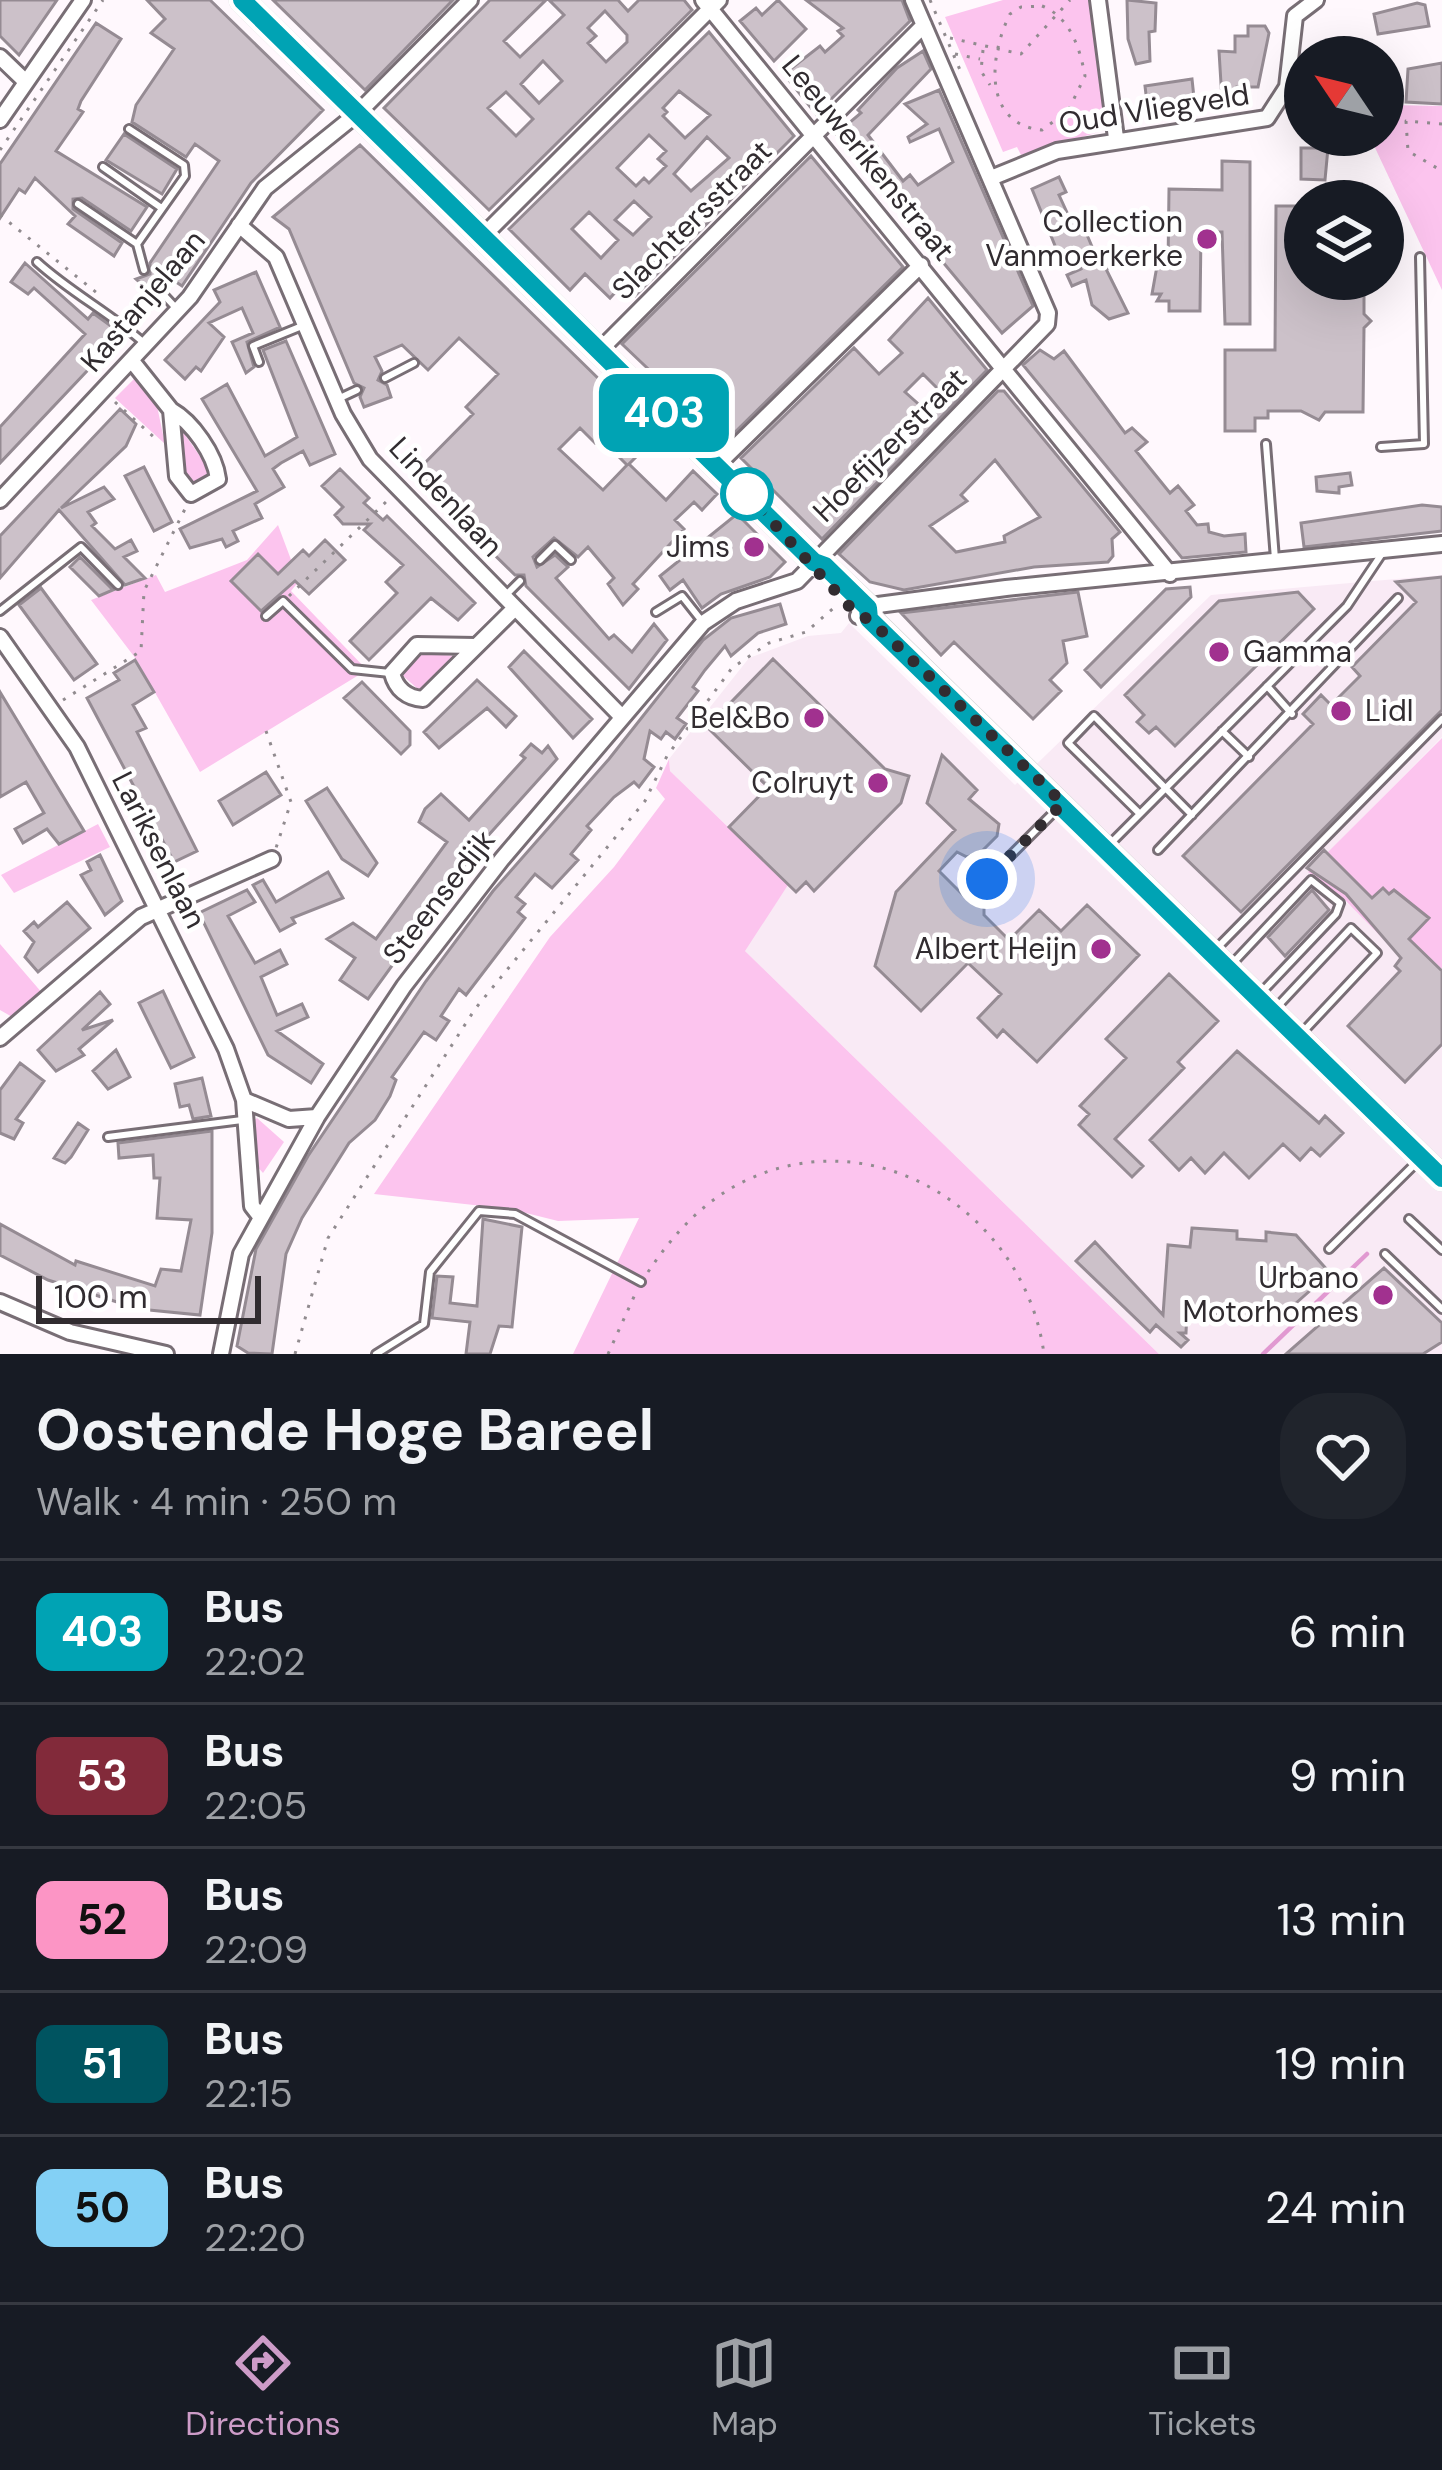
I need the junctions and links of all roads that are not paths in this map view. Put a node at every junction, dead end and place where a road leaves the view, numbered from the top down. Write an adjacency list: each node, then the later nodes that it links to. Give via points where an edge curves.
1 (83, 0): 10 (street)
2 (470, 0): 11 (street, Kastanjelaan)
3 (913, 0): 8 (street)
4 (1098, 0): 15 (street)
5 (1316, 0): 15 (street, Oud Vliegveld, via 1295,16 1287,87 1267,118)
6 (251, 3): 11 (main road)
7 (711, 3): 14 (street, Leeuwerikenstraat); 21 (street)
8 (924, 25): 14 (street, Slachtersstraat); 17 (street)
9 (0, 56): 10 (street)
10 (26, 82): 12 (street)
11 (352, 107): 20 (street, Kastanjelaan, via 265,188); 21 (main road)
12 (0, 120)
13 (129, 129): 19 (lane, via 184,165 185,176)
14 (814, 136): 25 (street, Leeuwerikenstraat); 31 (street, Slachtersstraat)
15 (1116, 138): 17 (street, Oud Vliegveld)
16 (103, 167): 19 (lane)
17 (991, 178): 35 (street, Hoefijzerstraat, via 1049,320)
18 (78, 204): 22 (lane)
19 (160, 207): 22 (lane)
20 (239, 225): 28 (street, Kastanjelaan); 29 (street, Lindenlaan, via 276,257)
21 (483, 236): 31 (main road)
22 (137, 244): 26 (lane)
23 (1420, 257): 41 (lane, via 1424,444)
24 (37, 262): 30 (lane)
25 (921, 266): 35 (street, Leeuwerikenstraat); 42 (street)
26 (144, 270)
27 (161, 292): 28 (lane)
28 (178, 310): 30 (street, Kastanjelaan)
29 (305, 325): 33 (lane, via 253,346); 38 (street, Lindenlaan)
30 (146, 346): 32 (street, Kastanjelaan)
31 (599, 351): 42 (main road)
32 (132, 361): 39 (street); 43 (street, Kastanjelaan)
33 (259, 362)
34 (414, 363): 36 (lane)
35 (1005, 366): 48 (street, Hoefijzerstraat); 50 (street, Leeuwerikenstraat)
36 (385, 378)
37 (357, 390): 38 (lane)
38 (337, 399): 54 (street, Lindenlaan, via 370,459)
39 (171, 410): 39 (street, via 217,469 212,486 191,494 177,476)
40 (1266, 444): 49 (lane)
41 (1381, 447)
42 (717, 465): 48 (main road)
43 (0, 500)
44 (1442, 544): 45 (street)
45 (1384, 550): 49 (street); 61 (lane)
46 (540, 560): 47 (lane, via 555,544)
47 (571, 560)
48 (814, 562): 57 (main road, via 818,576); 59 (street, Steensedijk, via 791,586 736,601)
49 (1276, 563): 50 (street)
50 (1169, 574): 57 (street)
51 (520, 580): 54 (lane)
52 (118, 585): 55 (lane, via 81,548)
53 (1399, 598): 63 (lane)
54 (510, 602): 62 (street); 67 (street, Lindenlaan)
55 (0, 611)
56 (656, 612): 59 (lane, via 682,596)
57 (858, 612): 72 (main road)
58 (266, 616): 64 (lane, via 283,601 352,669)
59 (704, 623): 67 (street, Steensedijk)
60 (0, 637): 79 (street, Lariksenlaan, via 52,707)
61 (1310, 644): 63 (lane); 65 (lane)
62 (476, 646): 64 (street, via 417,645); 64 (street, via 423,699 411,698)
63 (1331, 665): 66 (lane, via 1336,669)
64 (392, 673)
65 (1267, 686): 66 (lane); 69 (lane)
66 (1292, 714): 70 (lane)
67 (622, 717): 85 (street, Steensedijk, via 404,986)
68 (1442, 719): 80 (lane)
69 (1222, 731): 70 (lane); 71 (lane)
70 (1249, 758): 74 (lane)
71 (1166, 788): 73 (lane); 73 (lane, via 1094,716 1068,742); 74 (lane)
72 (1063, 803): 75 (main road); 78 (lane)
73 (1140, 814): 75 (lane)
74 (1192, 815): 76 (lane)
75 (1107, 847): 80 (main road)
76 (1158, 850)
77 (272, 859): 79 (street)
78 (987, 879)
79 (159, 908): 82 (street); 84 (street, Lariksenlaan)
80 (1221, 959): 81 (main road); 81 (lane, via 1311,880 1320,882 1340,903 1336,914)
81 (1266, 1003): 83 (main road); 83 (lane, via 1352,928 1377,953)
82 (1, 1035)
83 (1299, 1035): 88 (main road)
84 (244, 1100): 85 (street, via 289,1119); 86 (street, Lariksenlaan)
85 (317, 1118): 90 (street, Steensedijk)
86 (246, 1119): 87 (lane); 90 (street, Lariksenlaan)
87 (108, 1138)
88 (1423, 1156): 89 (main road); 94 (lane)
89 (1442, 1178)
90 (259, 1215): 101 (street, Steensedijk, via 230,1289)
91 (1408, 1219): 93 (lane)
92 (1442, 1234): 93 (lane)
93 (1434, 1242): 95 (lane)
94 (1329, 1249)
95 (1442, 1250)
96 (1385, 1254): 99 (lane)
97 (641, 1282): 102 (lane, via 515,1214 479,1211 430,1272 424,1324)
98 (0, 1302): 100 (street, via 70,1333)
99 (1442, 1310)
100 (166, 1354)
101 (223, 1354)
102 (376, 1354)

